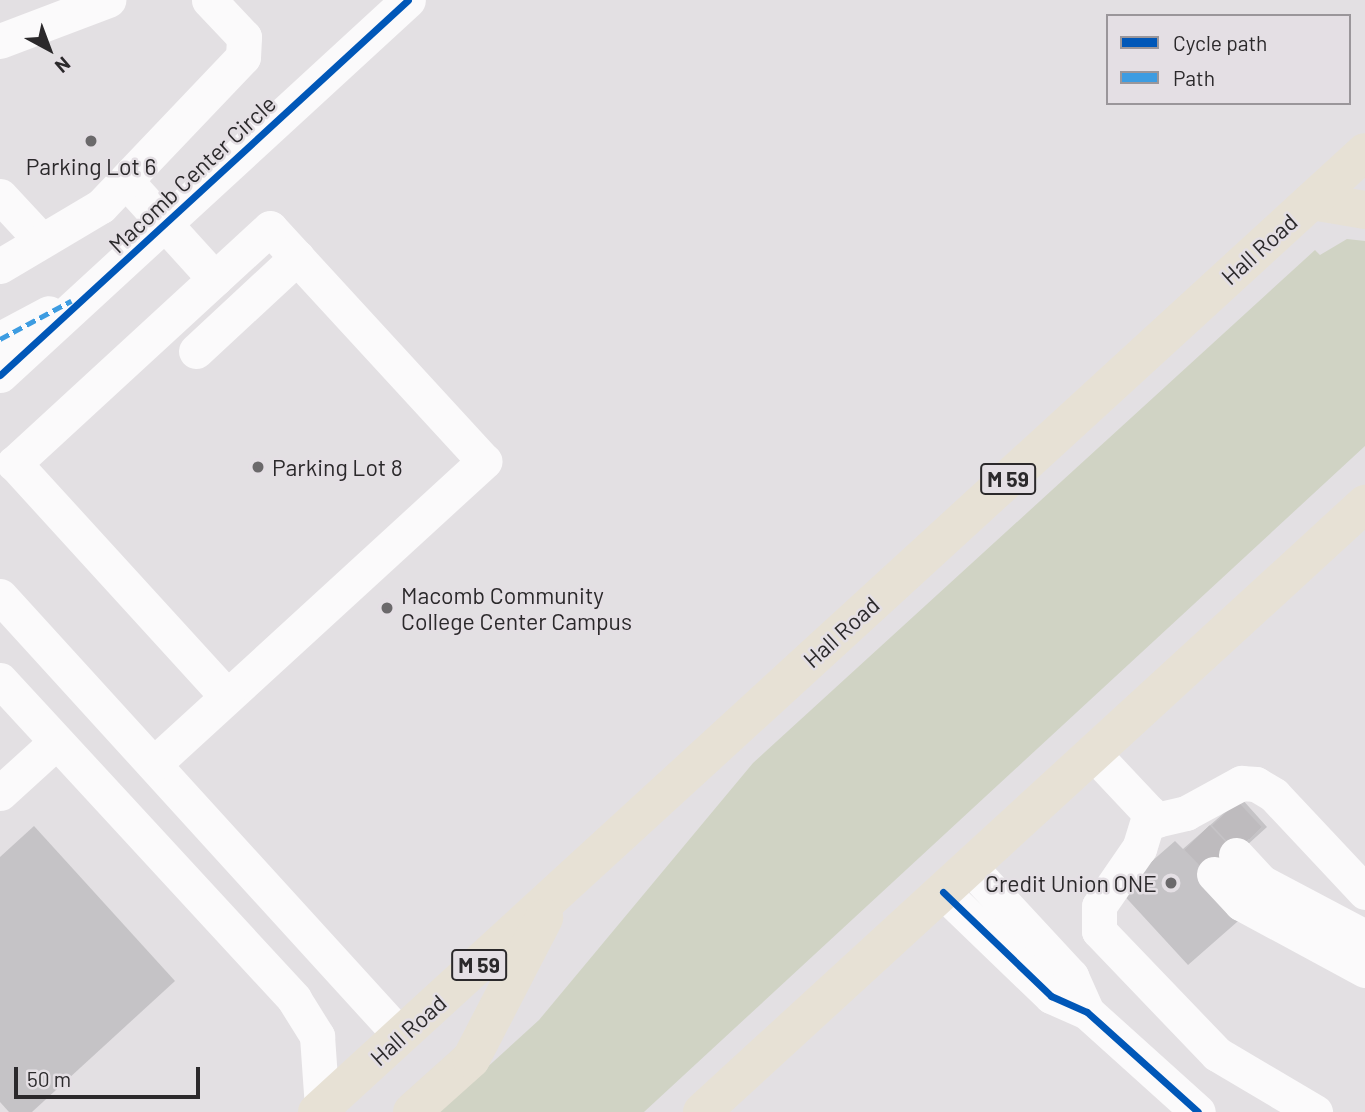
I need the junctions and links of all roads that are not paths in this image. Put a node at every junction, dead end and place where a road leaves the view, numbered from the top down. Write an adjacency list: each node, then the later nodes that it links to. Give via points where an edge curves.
1 (108, 0): 4 (street)
2 (209, 0): 6 (street, via 244,37 243,57)
3 (408, 0): 10 (street, Macomb Center Circle)
4 (0, 41)
5 (1365, 152): 8 (highway, Hall Road / M 59)
6 (126, 181): 10 (street); 11 (street, via 101,206)
7 (0, 196): 11 (street)
8 (1312, 201): 9 (highway); 31 (highway, Hall Road / M 59)
9 (1365, 210)
10 (165, 225): 14 (street); 15 (street, Macomb Center Circle)
11 (41, 240): 13 (street)
12 (296, 257): 14 (street, via 270,228); 17 (street); 22 (street, via 484,461)
13 (0, 266)
14 (215, 279): 22 (street, via 14,463)
15 (101, 283): 16 (street, Macomb Center Circle); 18 (street, Macomb Center Circle)
16 (0, 339)
17 (196, 351)
18 (0, 375)
19 (1365, 504): 24 (highway)
20 (0, 596): 25 (street)
21 (0, 680): 23 (street)
22 (228, 696): 25 (street)
23 (56, 742): 26 (street); 37 (street, via 307,1017 323,1065)
24 (1094, 754): 27 (street); 29 (highway)
25 (155, 763): 36 (street)
26 (0, 793)
27 (1190, 820): 30 (street, via 1241,783 1274,795); 41 (street, via 1139,848 1099,906 1099,931 1217,1054)
28 (1231, 859): 32 (street, via 1276,868); 33 (street, via 1261,882); 34 (street, via 1250,892); 35 (street, via 1241,903)
29 (956, 879): 39 (highway); 40 (street, via 1051,996 1087,1012)
30 (1365, 892)
31 (556, 894): 36 (highway, Hall Road / M 59); 38 (highway, via 471,1059)
32 (1365, 917)
33 (1365, 937)
34 (1365, 954)
35 (1365, 970)
36 (401, 1036): 37 (highway, Hall Road / M 59)
37 (319, 1110)
38 (412, 1112)
39 (702, 1112)
40 (1198, 1112)
41 (1315, 1112)

